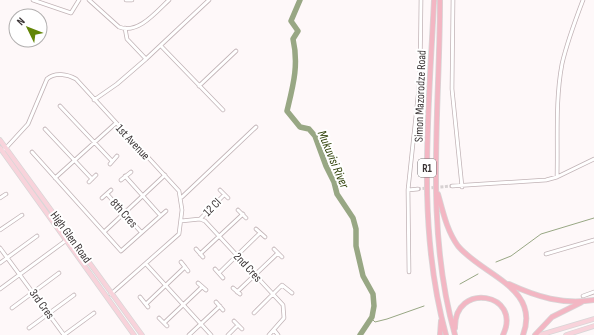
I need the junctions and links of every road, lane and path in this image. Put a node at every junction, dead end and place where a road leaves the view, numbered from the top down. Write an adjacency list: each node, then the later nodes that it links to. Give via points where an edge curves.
1 (33, 0): 2 (street, via 71,13)
2 (79, 0)
3 (89, 0): 13 (street, via 119,27)
4 (126, 0): 5 (street)
5 (132, 0)
6 (169, 0): 13 (street, via 140,25)
7 (209, 0): 14 (street)
8 (421, 0): 44 (street, via 420,78)
9 (434, 0): 120 (highway, Simon Mazorodze Road / R1, via 426,185 429,245)
10 (440, 0): 38 (highway, Simon Mazorodze Road / R1)
11 (453, 0): 40 (street, via 452,89)
12 (583, 0): 35 (street, via 562,65)
13 (124, 28): 16 (street, via 127,39)
14 (161, 46): 16 (street); 17 (street)
15 (236, 51): 17 (street)
16 (146, 59): 18 (street)
17 (199, 86): 20 (street)
18 (94, 100): 21 (street, 1st Avenue); 26 (street, 1st Avenue, via 72,77 58,74 50,77 28,124)
19 (60, 106): 25 (street)
20 (223, 110)
21 (116, 123): 25 (street); 33 (street, 1st Avenue)
22 (256, 127): 49 (street)
23 (45, 128): 30 (street)
24 (0, 140): 26 (main road, High Glen Road)
25 (94, 142): 28 (street, via 111,162); 30 (street)
26 (3, 149): 70 (main road, High Glen Road); 71 (main road, High Glen Road)
27 (32, 152): 36 (street)
28 (117, 156)
29 (594, 159): 35 (street)
30 (74, 160): 32 (street, via 91,180); 36 (street)
31 (131, 172): 34 (street)
32 (96, 175)
33 (165, 175): 47 (street); 49 (street, 1st Avenue)
34 (126, 176): 37 (street); 47 (street)
35 (557, 177): 40 (street)
36 (55, 178): 64 (street)
37 (121, 180)
38 (436, 184): 95 (highway, via 446,222 458,245 472,260); 141 (highway, Simon Mazorodze Road / R1, via 438,242 447,308)
39 (452, 186): 40 (street)
40 (462, 187)
41 (418, 189): 44 (street)
42 (111, 190): 46 (street)
43 (220, 190): 48 (street)
44 (408, 190): 89 (street)
45 (6, 194): 50 (street)
46 (106, 194): 51 (street); 55 (street, 8th Cres)
47 (143, 195): 55 (street); 58 (street)
48 (224, 195): 52 (street); 60 (street, 12 Cl)
49 (182, 197): 61 (street)
50 (0, 198)
51 (102, 198)
52 (228, 198)
53 (238, 210): 56 (street)
54 (166, 211): 58 (street)
55 (123, 213): 64 (street); 65 (street, 8th Cres)
56 (243, 214): 59 (street); 68 (street)
57 (22, 215): 63 (street)
58 (160, 215): 65 (street)
59 (246, 218)
60 (200, 219): 61 (street); 68 (street, 2nd Cres)
61 (181, 221): 85 (street, via 179,234)
62 (256, 229): 66 (street)
63 (0, 230)
64 (104, 232): 65 (street, via 121,251)
65 (141, 232)
66 (260, 233): 69 (street); 79 (street)
67 (37, 236): 82 (street)
68 (218, 236): 77 (street); 79 (street, 2nd Cres)
69 (264, 237)
70 (71, 238): 71 (street); 105 (main road, High Glen Road)
71 (66, 240): 92 (street); 132 (main road, High Glen Road)
72 (594, 240): 78 (street)
73 (0, 248): 82 (street, 3rd Cres)
74 (196, 249): 77 (street)
75 (274, 249): 76 (street)
76 (278, 253): 81 (street); 93 (street)
77 (200, 254): 80 (street)
78 (546, 254)
79 (237, 255): 91 (street); 93 (street, 2nd Cres)
80 (203, 257)
81 (282, 257)
82 (6, 258): 84 (street); 92 (street, 3rd Cres)
83 (181, 262): 86 (street)
84 (0, 263)
85 (146, 264): 97 (street); 105 (street)
86 (185, 267): 88 (street); 97 (street)
87 (215, 269): 91 (street)
88 (188, 270)
89 (409, 272)
90 (60, 273): 102 (street)
91 (219, 273): 94 (street)
92 (19, 274): 100 (street); 102 (street, 3rd Cres)
93 (255, 274): 99 (street, via 238,293); 106 (street, 2nd Cres)
94 (223, 278)
95 (504, 282): 112 (highway, via 543,298); 130 (highway, via 525,306 527,324)
96 (198, 283): 98 (street)
97 (165, 285): 109 (street, via 147,305); 113 (street)
98 (202, 287): 101 (street); 113 (street)
99 (233, 288)
100 (0, 289)
101 (206, 290)
102 (33, 292): 115 (street); 119 (street, 3rd Cres)
103 (292, 292): 106 (street, via 283,285)
104 (594, 292): 108 (street)
105 (111, 294): 133 (main road, High Glen Road)
106 (273, 294): 118 (street); 129 (street, 2nd Cres, via 283,305 284,316)
107 (74, 295): 119 (street)
108 (582, 296)
109 (140, 297)
110 (594, 300): 112 (highway)
111 (216, 302): 114 (street)
112 (584, 302): 143 (highway, via 560,312)
113 (184, 304): 121 (street, via 166,324); 124 (street)
114 (220, 306): 116 (street); 124 (street)
115 (12, 308)
116 (224, 310)
117 (94, 313): 131 (street)
118 (254, 313)
119 (49, 314): 127 (street); 131 (street, 3rd Cres)
120 (440, 314): 139 (highway); 140 (highway, Simon Mazorodze Road / R1)
121 (159, 318)
122 (594, 319): 144 (main road)
123 (234, 321): 125 (street)
124 (202, 324): 134 (street); 135 (street)
125 (238, 325): 128 (street); 136 (street)
126 (594, 326): 145 (main road)
127 (29, 328)
128 (242, 329)
129 (274, 330): 137 (street, 2nd Cres); 138 (street)
130 (524, 334)
131 (64, 335)
132 (134, 335)
133 (142, 335)
134 (189, 335)
135 (211, 335)
136 (228, 335)
137 (269, 335)
138 (278, 335)
139 (440, 335)
140 (446, 335)
141 (455, 335): 142 (highway, via 455,317 462,306 482,297 490,298 502,307 507,318)
142 (503, 335)
143 (535, 335)
144 (540, 335)
145 (566, 335)

